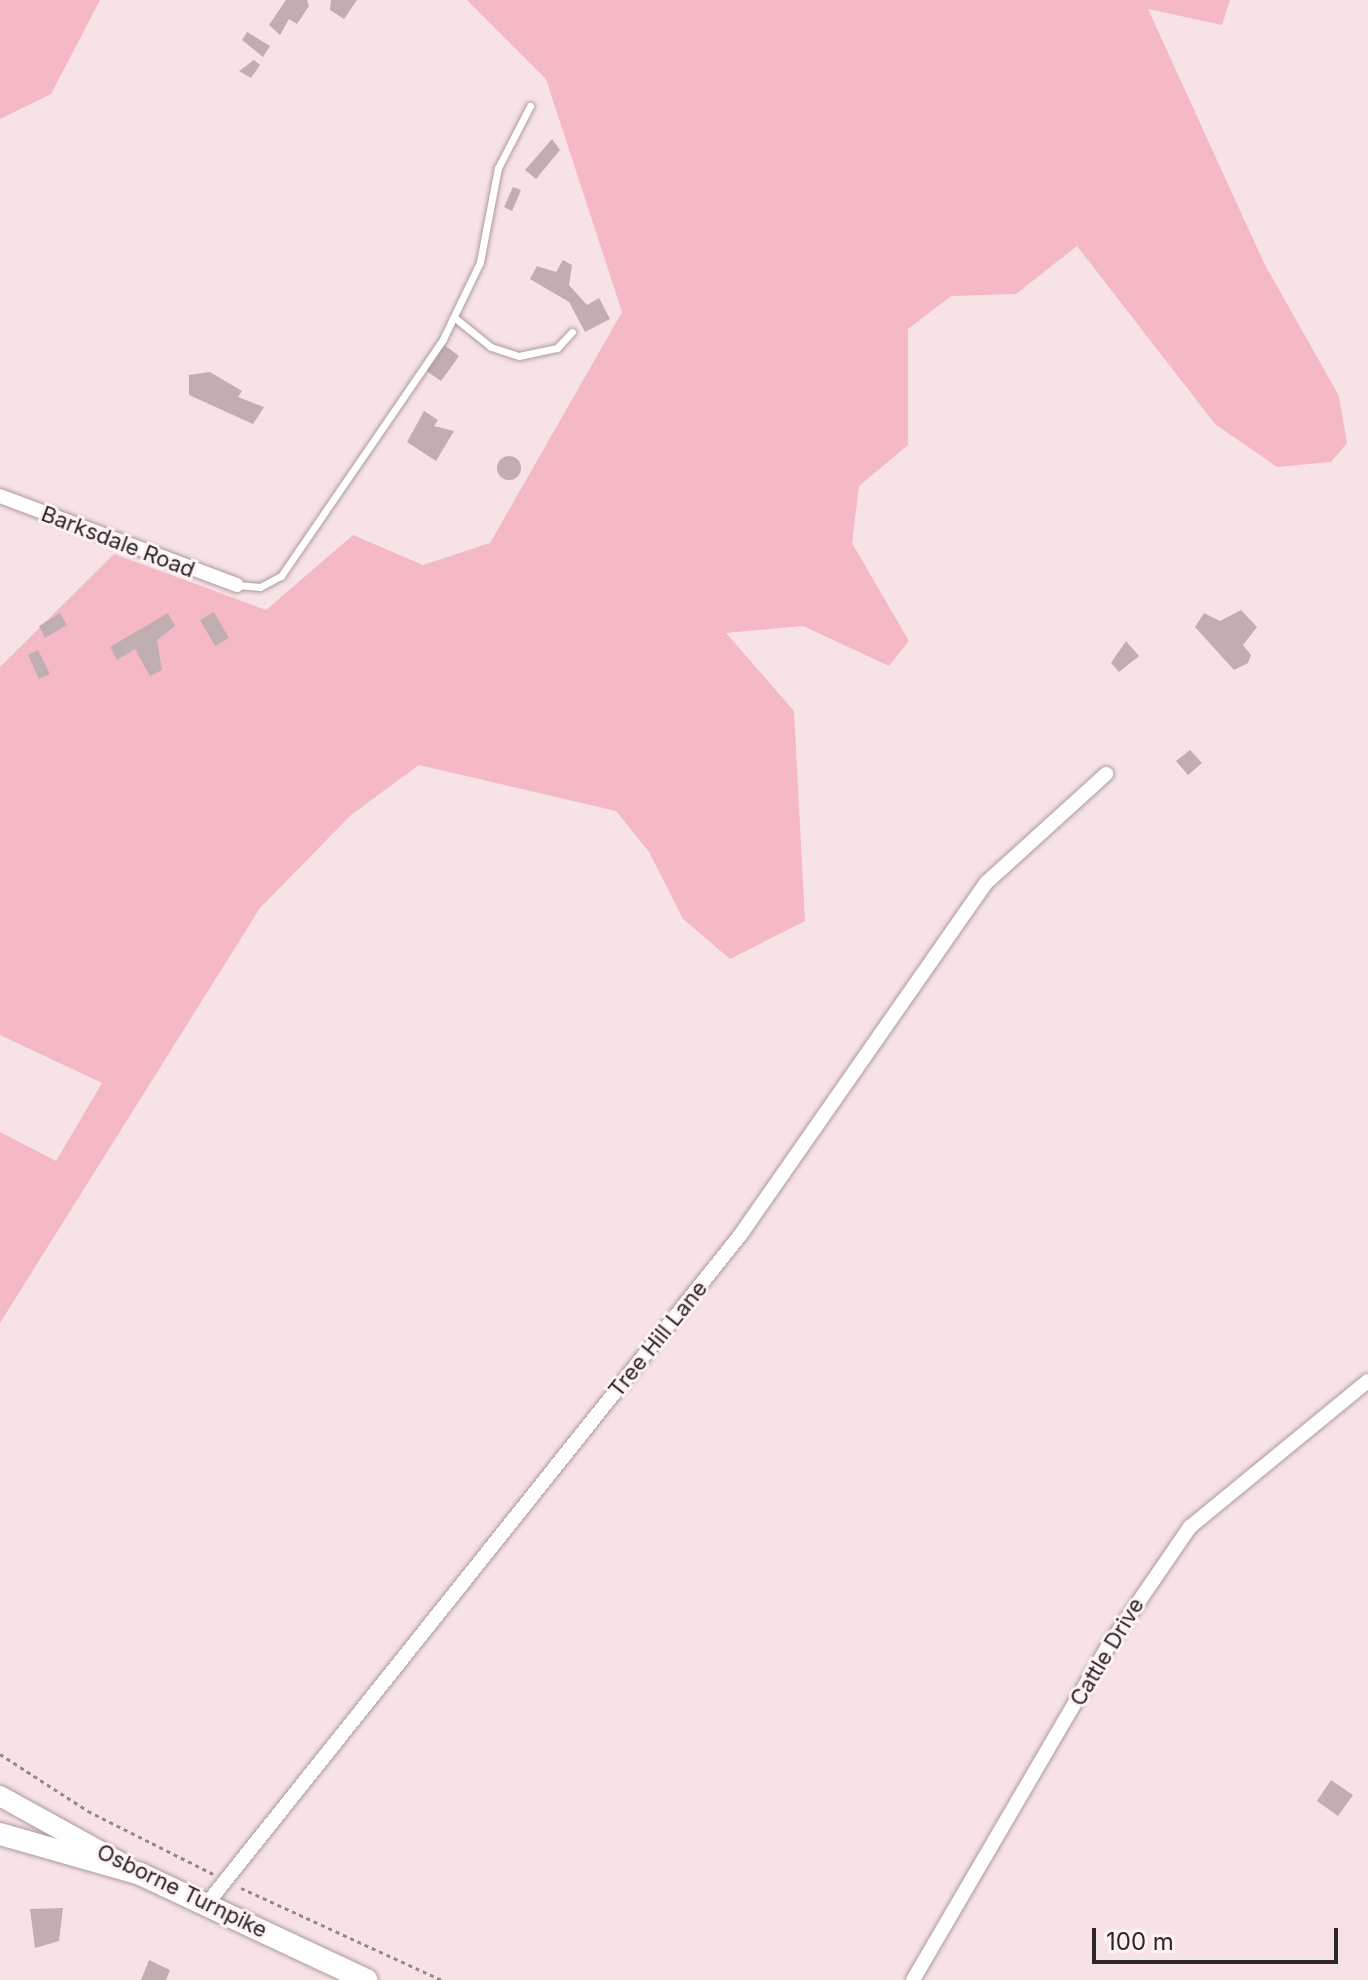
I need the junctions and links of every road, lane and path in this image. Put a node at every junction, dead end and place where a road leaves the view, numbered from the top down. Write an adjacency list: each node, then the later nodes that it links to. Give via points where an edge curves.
1 (530, 106): 2 (lane, via 498,168 480,262)
2 (455, 318): 3 (lane, via 491,347 519,356 557,348); 5 (lane, via 281,576 260,587)
3 (572, 332)
4 (0, 496): 5 (street, Barksdale Road)
5 (237, 585)
6 (1106, 774): 11 (street, Tree Hill Lane, via 987,882 741,1234)
7 (1368, 1381): 13 (street, Cattle Drive, via 1190,1527 1107,1648)
8 (0, 1796): 10 (street, Osborne Turnpike)
9 (0, 1834): 10 (main road)
10 (140, 1874): 11 (main road, Osborne Turnpike)
11 (206, 1905): 12 (main road, Osborne Turnpike)
12 (351, 1977)
13 (913, 1980)

